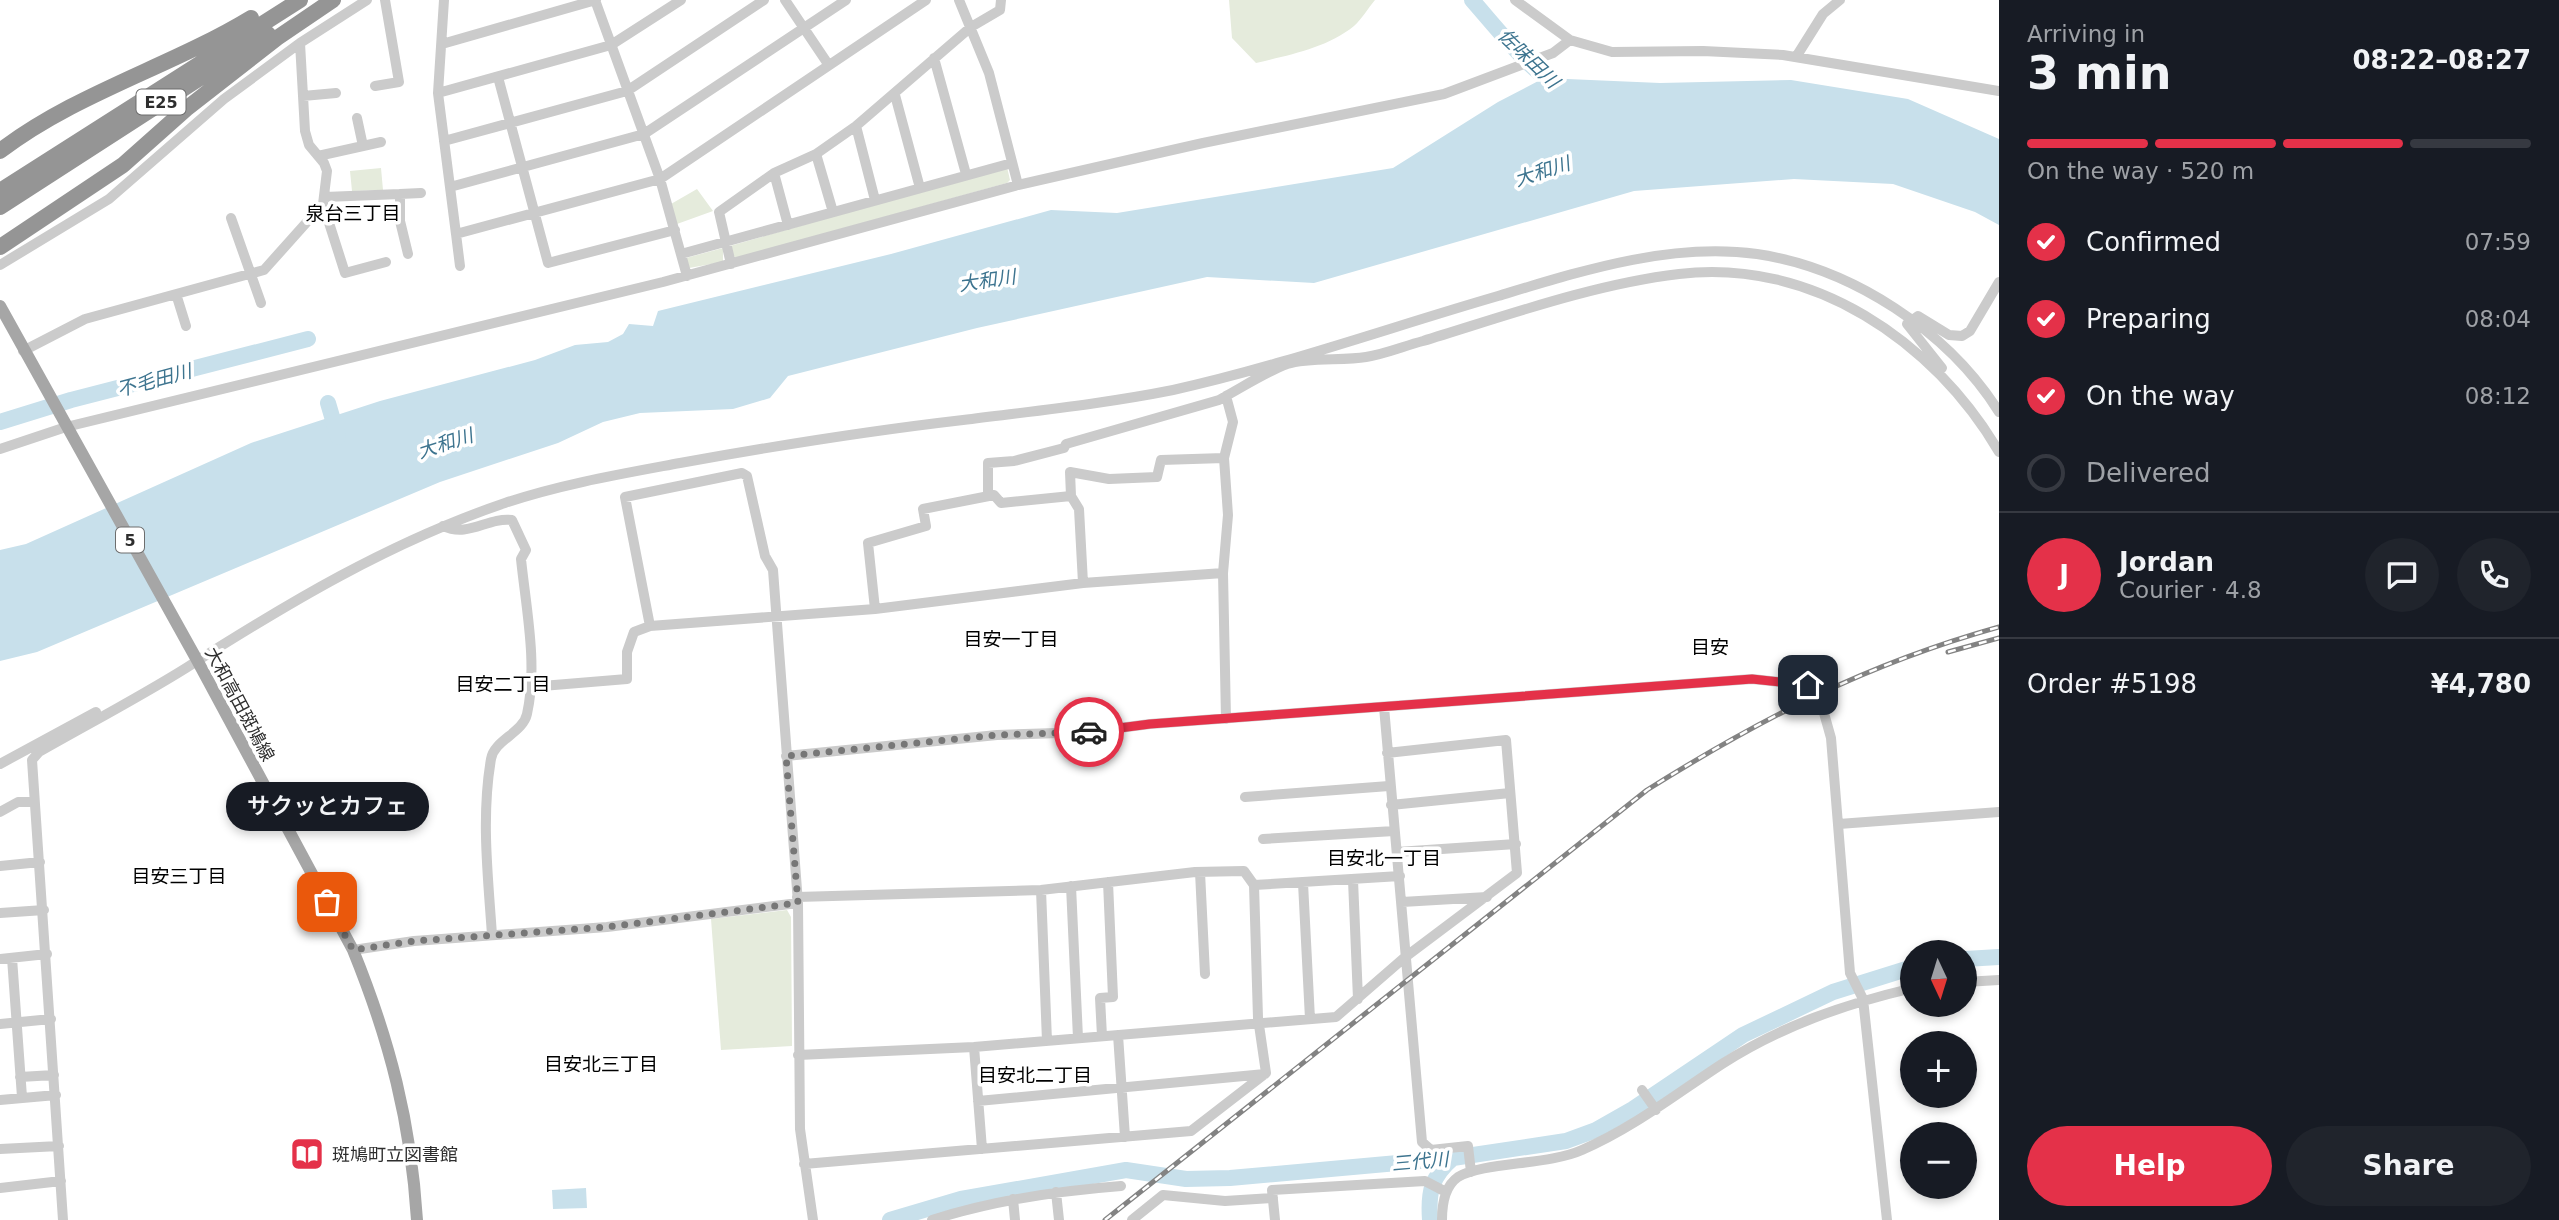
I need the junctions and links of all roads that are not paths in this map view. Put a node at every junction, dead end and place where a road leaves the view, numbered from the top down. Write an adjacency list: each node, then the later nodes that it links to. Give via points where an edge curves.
1 (281, 0): 42 (highway, via 178,56 52,115)
2 (300, 0): 53 (highway, E25)
3 (324, 0): 58 (highway, E25)
4 (333, 0): 66 (highway, via 186,109 123,165)
5 (367, 0): 21 (street)
6 (385, 0): 28 (street, via 399,82)
7 (444, 0): 22 (street)
8 (595, 0): 22 (street); 23 (street)
9 (681, 0): 23 (street)
10 (764, 0): 29 (street)
11 (785, 0): 19 (street)
12 (846, 0): 19 (street)
13 (926, 0): 26 (street)
14 (959, 0): 18 (street)
15 (1001, 0): 18 (street, via 1000,10)
16 (1515, 0): 20 (street)
17 (1840, 0): 24 (street, via 1824,14)
18 (971, 26): 25 (street); 45 (street, via 989,73)
19 (804, 28): 26 (street); 38 (street)
20 (1570, 40): 24 (street, via 1612,52); 50 (street, via 1553,53 1500,75 1428,98)
21 (300, 43): 34 (street); 71 (street, via 196,122 118,193)
22 (442, 44): 32 (street)
23 (611, 45): 27 (street); 29 (street)
24 (1796, 57): 30 (street)
25 (934, 58): 33 (street); 48 (street)
26 (828, 64): 49 (street)
27 (498, 77): 32 (street); 36 (street)
28 (375, 86)
29 (628, 91): 36 (street); 38 (street)
30 (1999, 91)
31 (336, 93): 34 (street)
32 (438, 93): 39 (street)
33 (895, 94): 37 (street); 52 (street)
34 (303, 96): 44 (street, via 304,131)
35 (357, 118): 41 (street)
36 (510, 123): 39 (street); 46 (street)
37 (856, 126): 43 (street); 56 (street)
38 (644, 134): 46 (street); 49 (street)
39 (444, 141): 51 (street)
40 (381, 142): 41 (street)
41 (363, 146): 44 (street)
42 (0, 151)
43 (816, 154): 47 (street); 59 (street)
44 (318, 156): 57 (street, via 327,171)
45 (1012, 163): 48 (street); 50 (street)
46 (521, 167): 51 (street); 60 (street)
47 (774, 173): 62 (street); 65 (street, via 719,212)
48 (966, 174): 52 (street)
49 (660, 179): 60 (street); 63 (street)
50 (1018, 185): 70 (street)
51 (450, 187): 64 (street)
52 (920, 188): 56 (street)
53 (0, 191)
54 (421, 193): 55 (street)
55 (400, 194): 57 (street); 67 (street, via 400,221)
56 (875, 200): 59 (street)
57 (324, 201): 69 (street, via 345,273); 73 (street, via 264,270)
58 (0, 207)
59 (833, 212): 62 (street)
60 (534, 214): 63 (street, via 548,263); 64 (street)
61 (231, 218): 73 (street)
62 (788, 225): 65 (street)
63 (675, 230): 68 (street)
64 (456, 234): 72 (street)
65 (726, 243): 68 (street); 70 (street)
66 (0, 247)
67 (408, 254)
68 (681, 254): 74 (street)
69 (386, 262)
70 (731, 264): 74 (street)
71 (0, 265)
72 (460, 265)
73 (251, 275): 76 (street); 77 (street)
74 (687, 276): 86 (street)
75 (1999, 282): 79 (street, via 1962,336 1949,335 1917,316)
76 (177, 296): 80 (street); 81 (street, via 85,319)
77 (261, 303)
78 (0, 306): 81 (main road, 大和高田斑鳩線 / 5)
79 (1910, 321): 82 (street, via 1874,296 1809,266 1756,254 1695,252 1584,272); 83 (street, via 1907,324); 85 (street, via 1966,371)
80 (186, 326)
81 (23, 351): 86 (main road, 大和高田斑鳩線 / 5)
82 (1288, 360): 83 (street, via 1368,357 1604,290 1678,274 1715,272 1775,279 1838,300 1886,328); 84 (street); 92 (street, via 1122,399 878,431 604,477)
83 (1941, 373): 88 (street, via 1978,417)
84 (1226, 396): 89 (street, via 1233,422); 90 (street, via 1090,436 1066,444 1064,449 988,463)
85 (1999, 412)
86 (66, 427): 87 (street); 98 (main road, 大和高田斑鳩線 / 5)
87 (0, 449)
88 (1999, 452)
89 (1224, 458): 91 (street, via 1161,460 1157,477 1109,479 1070,472); 93 (street, via 1228,515)
90 (988, 496): 91 (street, via 994,495 1000,503); 95 (street, via 923,509 926,526 868,543)
91 (1071, 496): 94 (street, via 1079,509)
92 (443, 526): 98 (street, via 295,600); 100 (street, via 465,531 512,520 526,550 521,559)
93 (1223, 573): 94 (street); 102 (street)
94 (1083, 583): 95 (street)
95 (875, 609): 96 (street)
96 (777, 617): 97 (street); 97 (street, via 773,570 765,556 747,476 742,473 625,497); 104 (street)
97 (650, 625): 100 (street, via 634,632 627,652 627,679)
98 (197, 660): 99 (street); 134 (main road, 大和高田斑鳩線 / 5)
99 (182, 670): 105 (street); 109 (street, via 39,752 32,760)
100 (530, 687): 133 (street, via 525,720 492,754 486,839)
101 (1384, 707): 102 (street); 103 (street); 113 (street, via 1752,679 1799,682 1813,690 1828,721)
102 (1226, 719): 104 (street)
103 (1387, 753): 106 (street); 107 (street, via 1506,740)
104 (786, 756): 129 (street)
105 (0, 764)
106 (1389, 786): 108 (street); 110 (street)
107 (1510, 793): 110 (street); 116 (street)
108 (1245, 797)
109 (34, 802): 111 (street, via 18,802); 118 (street)
110 (1391, 804): 114 (street)
111 (0, 812)
112 (1999, 812): 113 (street)
113 (1839, 824): 143 (street, via 1853,976)
114 (1394, 831): 115 (street); 117 (street)
115 (1263, 839)
116 (1516, 844): 117 (street); 128 (street, via 1517,873)
117 (1397, 852): 121 (street)
118 (40, 862): 119 (street); 131 (street)
119 (0, 866)
120 (1200, 872): 123 (street); 125 (street, via 1244,872); 139 (street)
121 (1400, 876): 122 (street); 130 (street)
122 (1353, 880): 124 (street); 144 (street)
123 (1108, 882): 126 (street); 151 (street, via 1113,997 1100,998)
124 (1303, 883): 125 (street); 145 (street)
125 (1254, 885): 149 (street)
126 (1071, 886): 127 (street); 152 (street)
127 (1041, 890): 129 (street); 153 (street)
128 (1487, 897): 130 (street); 137 (street)
129 (798, 900): 133 (street, via 607,927); 155 (street)
130 (1402, 902): 137 (street)
131 (44, 910): 132 (street); 135 (street)
132 (0, 914)
133 (492, 935): 134 (street)
134 (353, 950): 181 (main road, 大和高田斑鳩線 / 5, via 404,1104)
135 (47, 954): 136 (street); 146 (street)
136 (12, 958): 138 (street); 147 (street)
137 (1404, 958): 144 (street); 171 (street, via 1422,1142 1431,1150 1468,1146)
138 (0, 959)
139 (1205, 974)
140 (1999, 980): 141 (street)
141 (1978, 981)
142 (1900, 990): 143 (street)
143 (1862, 997): 165 (street, via 1780,1032 1723,1063); 189 (street)
144 (1358, 999): 145 (street, via 1336,1017)
145 (1310, 1018): 149 (street)
146 (51, 1019): 147 (street); 156 (street)
147 (17, 1022): 148 (street); 158 (street)
148 (0, 1024)
149 (1261, 1025): 150 (street); 157 (street)
150 (1118, 1035): 151 (street); 159 (street)
151 (1102, 1036): 152 (street)
152 (1078, 1038): 153 (street)
153 (1047, 1041): 154 (street)
154 (974, 1046): 155 (street); 164 (street)
155 (798, 1055): 170 (street)
156 (54, 1074): 158 (street); 161 (street)
157 (1265, 1074): 159 (street); 166 (street, via 1191,1131)
158 (20, 1077): 162 (street)
159 (1122, 1088): 164 (street); 166 (street)
160 (1643, 1091): 165 (street)
161 (56, 1095): 162 (street); 167 (street)
162 (22, 1097): 163 (street)
163 (0, 1100)
164 (978, 1101): 169 (street)
165 (1655, 1109): 171 (street, via 1580,1152)
166 (1125, 1137): 169 (street)
167 (59, 1146): 168 (street); 172 (street)
168 (0, 1149)
169 (982, 1149): 170 (street)
170 (804, 1164): 182 (street)
171 (1471, 1170): 175 (street)
172 (61, 1181): 174 (street); 180 (street)
173 (1121, 1186): 176 (street)
174 (0, 1188)
175 (1444, 1190): 177 (street, via 1424,1181 1272,1190); 188 (street)
176 (1056, 1192): 178 (street); 185 (street)
177 (1273, 1198): 186 (street, via 1217,1200 1163,1195); 187 (street)
178 (1013, 1199): 179 (street); 184 (street)
179 (952, 1217): 183 (street)
180 (64, 1220)
181 (417, 1220)
182 (813, 1220)
183 (932, 1220)
184 (1015, 1220)
185 (1059, 1220)
186 (1132, 1220)
187 (1275, 1220)
188 (1442, 1220)
189 (1887, 1220)

